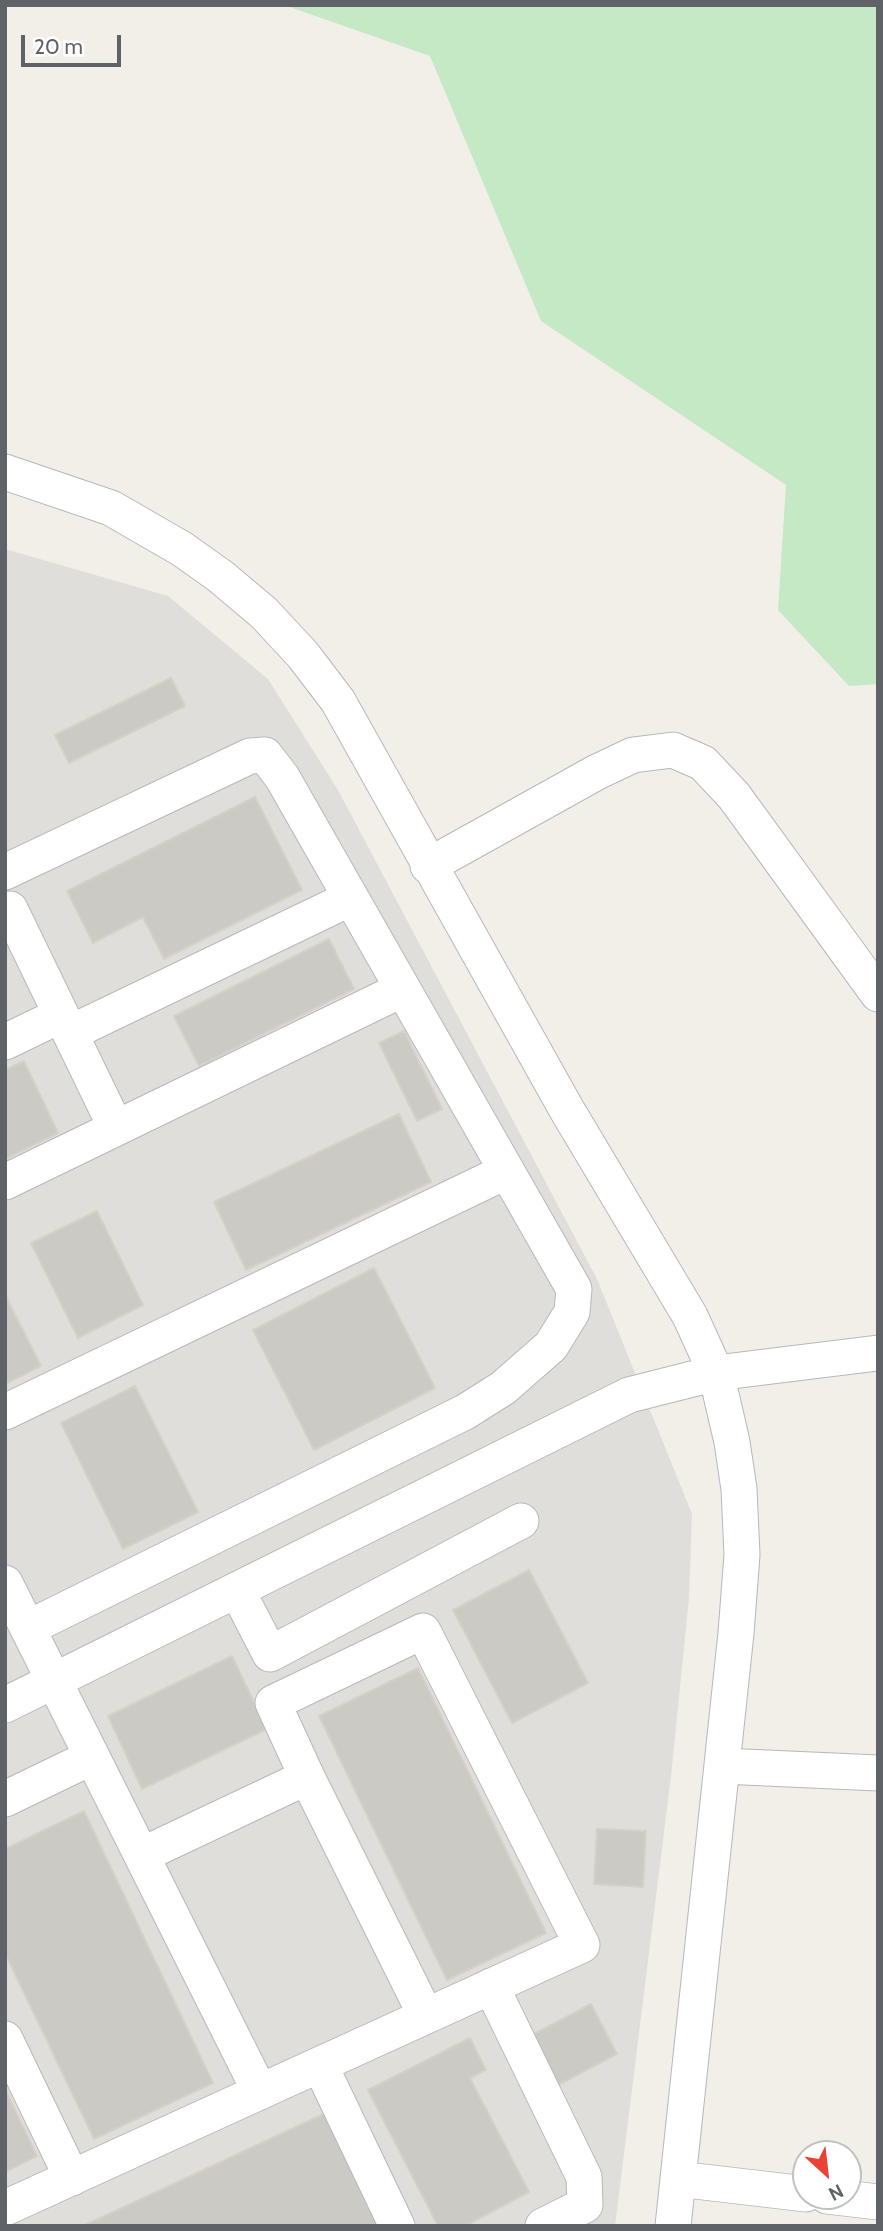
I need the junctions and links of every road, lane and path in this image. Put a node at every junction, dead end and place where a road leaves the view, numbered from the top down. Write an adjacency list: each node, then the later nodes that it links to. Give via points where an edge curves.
1 (5, 472): 2 (street, via 111,508 182,549 264,613 338,701)
2 (428, 866): 7 (street, via 633,755 673,751 703,763 734,796); 14 (street, via 690,1316)
3 (5, 872): 4 (street, via 250,755 265,755)
4 (351, 898): 6 (street); 8 (street)
5 (7, 907): 8 (street)
6 (403, 989): 10 (street); 11 (street)
7 (878, 994)
8 (66, 1024): 9 (street); 10 (street)
9 (5, 1042)
10 (116, 1128): 12 (street)
11 (507, 1171): 15 (street); 19 (street, via 574,1289 572,1312 551,1346 503,1388 465,1412)
12 (5, 1182)
13 (878, 1353): 14 (street)
14 (716, 1373): 18 (street, via 629,1395); 23 (street, via 739,1489 742,1555)
15 (5, 1412)
16 (521, 1521): 18 (street, via 270,1654)
17 (5, 1583): 19 (street)
18 (237, 1590): 20 (street)
19 (28, 1628): 20 (street)
20 (54, 1681): 21 (street); 22 (street)
21 (5, 1705)
22 (92, 1757): 26 (street); 27 (street)
23 (722, 1766): 24 (street); 34 (street)
24 (878, 1773)
25 (307, 1777): 27 (street); 28 (street, via 273,1703 423,1631 582,1945); 29 (street)
26 (5, 1800)
27 (142, 1855): 32 (street)
28 (491, 1986): 29 (street); 38 (street, via 584,2177 584,2205)
29 (426, 2016): 31 (street)
30 (5, 2039): 33 (street)
31 (320, 2065): 32 (street); 37 (street)
32 (260, 2092): 33 (street)
33 (72, 2178): 36 (street)
34 (678, 2179): 35 (street); 39 (street)
35 (792, 2192)
36 (5, 2208)
37 (397, 2226)
38 (543, 2226)
39 (673, 2226)

